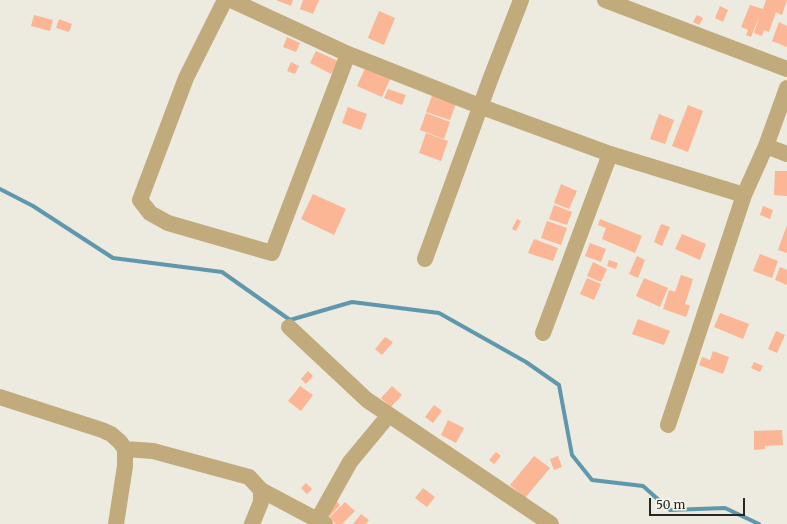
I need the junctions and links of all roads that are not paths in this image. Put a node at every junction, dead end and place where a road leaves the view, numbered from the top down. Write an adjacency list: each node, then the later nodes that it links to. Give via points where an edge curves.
1 (225, 0): 5 (street, via 186,78 140,200 150,213 168,223 272,253)
2 (231, 0): 5 (street)
3 (522, 0): 8 (street)
4 (605, 0): 6 (street)
5 (348, 54): 8 (street)
6 (787, 69)
7 (787, 88): 9 (street)
8 (482, 106): 10 (street); 13 (street)
9 (766, 146): 11 (street); 12 (street)
10 (610, 154): 12 (street); 15 (street)
11 (787, 154)
12 (744, 195): 18 (street)
13 (425, 259)
14 (289, 327): 17 (street, via 367,400)
15 (543, 333)
16 (0, 397): 19 (street, via 102,430 111,434)
17 (389, 415): 21 (street, via 350,462); 24 (street)
18 (668, 425)
19 (125, 449): 20 (street, via 153,451 249,477); 22 (street, via 125,466)
20 (261, 490): 21 (street); 23 (street, via 261,502)
21 (322, 522)
22 (116, 524)
23 (252, 524)
24 (551, 524)

